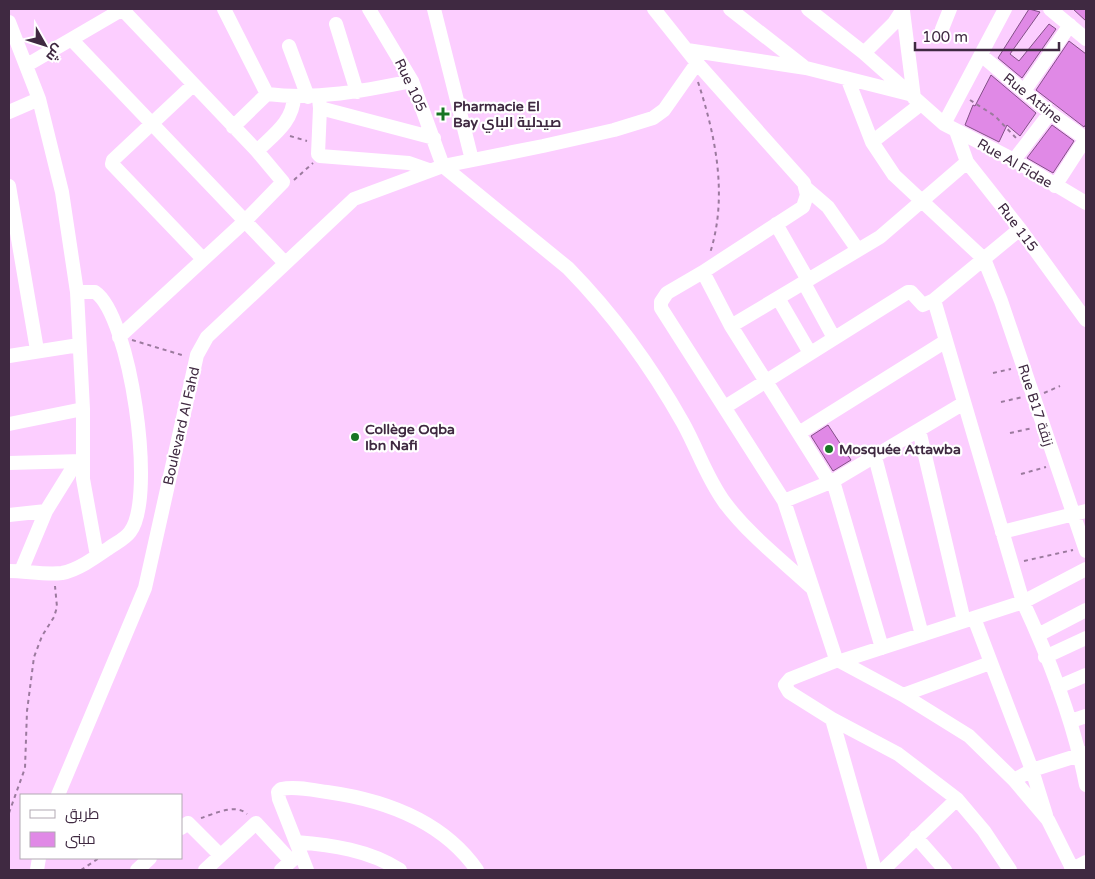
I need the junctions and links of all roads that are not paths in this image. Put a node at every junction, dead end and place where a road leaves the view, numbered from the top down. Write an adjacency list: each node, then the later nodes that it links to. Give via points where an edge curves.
1 (369, 9): 26 (street, Rue 105)
2 (434, 9): 43 (street)
3 (654, 9): 19 (street)
4 (730, 9): 24 (street)
5 (808, 9): 20 (street, Rue 115)
6 (950, 9): 15 (street)
7 (1005, 9): 21 (street)
8 (1050, 9): 14 (street)
9 (118, 10): 17 (street); 27 (street)
10 (903, 10): 20 (street); 31 (street)
11 (230, 12): 30 (street)
12 (9, 22): 22 (street)
13 (336, 24): 29 (street)
14 (1070, 25): 16 (street); 28 (street)
15 (942, 29)
16 (1086, 39)
17 (72, 40): 22 (street); 36 (street)
18 (289, 46): 33 (street)
19 (686, 50): 23 (street); 24 (street)
20 (864, 53): 31 (street, Rue 115)
21 (981, 55): 28 (street, Rue Attine); 38 (street, via 961,94)
22 (27, 65): 32 (street)
23 (695, 67): 43 (street, Boulevard Al Fahd, via 664,110 653,118 614,130); 49 (street)
24 (806, 68): 25 (street)
25 (848, 80): 31 (street); 41 (street)
26 (412, 81): 29 (street); 39 (street, Rue 105)
27 (193, 85): 36 (street); 37 (street)
28 (1024, 91): 35 (street, Rue Attine)
29 (357, 92): 33 (street)
30 (267, 94): 33 (street); 37 (street)
31 (915, 98): 38 (street, Rue 115); 41 (street)
32 (39, 99): 34 (street); 62 (street, via 62,192)
33 (310, 100): 39 (street); 42 (street); 46 (street, via 319,150)
34 (9, 112)
35 (1050, 113): 40 (street, Rue Attine); 44 (street)
36 (152, 123): 52 (street); 57 (street, via 112,164)
37 (234, 127): 42 (street)
38 (950, 127): 44 (street, Rue Al Fidae); 45 (street, Rue 115)
39 (434, 138): 46 (street, Rue 105)
40 (1086, 139): 48 (street)
41 (872, 142): 50 (street, via 894,175)
42 (257, 151): 52 (street, via 283,183)
43 (472, 160): 46 (street, Boulevard Al Fahd)
44 (1014, 160): 48 (street, Rue Al Fidae)
45 (967, 162): 50 (street); 54 (street, Rue 115)
46 (436, 168): 59 (street, Boulevard Al Fahd, via 364,193 348,202); 95 (street, via 536,242 583,284 638,350 684,425 701,463 726,504)
47 (9, 186): 55 (street)
48 (1054, 186): 51 (street, Rue Al Fidae)
49 (806, 188): 53 (street, via 802,207); 56 (street, via 828,206)
50 (921, 202): 56 (street, via 880,237); 58 (street)
51 (1086, 203)
52 (244, 222): 57 (street); 59 (street)
53 (776, 224): 60 (street); 61 (street)
54 (1020, 229): 58 (street); 65 (street, Rue 115)
55 (13, 244): 71 (street)
56 (858, 250): 61 (street)
57 (203, 259): 67 (street)
58 (984, 259): 64 (street); 89 (street, Rue B17 زنقة)
59 (285, 263): 116 (street, Boulevard Al Fahd, via 208,337 200,349 144,588)
60 (704, 272): 66 (street); 76 (street, via 667,292 661,308)
61 (806, 282): 63 (street); 68 (street)
62 (77, 292): 67 (street, via 91,291 101,296 111,311); 70 (street)
63 (778, 298): 66 (street); 72 (street)
64 (934, 300): 68 (street, via 923,305 908,292); 69 (street)
65 (1086, 320)
66 (731, 326): 74 (street)
67 (118, 336): 92 (street, via 135,396 140,430 141,484 131,532)
68 (834, 338): 72 (street)
69 (946, 341): 75 (street); 80 (street)
70 (80, 345): 71 (street); 77 (street)
71 (36, 350): 73 (street)
72 (810, 353): 74 (street)
73 (9, 356)
74 (766, 382): 76 (street); 80 (street)
75 (964, 403): 79 (street); 90 (street)
76 (725, 407): 85 (street)
77 (83, 409): 78 (street); 82 (street)
78 (9, 424)
79 (919, 430): 81 (street); 98 (street)
80 (799, 433): 84 (street)
81 (875, 456): 84 (street); 99 (street)
82 (79, 461): 83 (street); 86 (street); 92 (street)
83 (9, 463)
84 (832, 482): 85 (street); 102 (street)
85 (784, 501): 95 (street)
86 (46, 511): 88 (street); 94 (street)
87 (1086, 511): 89 (street)
88 (9, 515)
89 (1073, 516): 90 (street); 91 (street, Rue B17 زنقة)
90 (1002, 532): 96 (street)
91 (1086, 549)
92 (97, 556): 94 (street, via 75,568 53,574)
93 (1086, 569): 96 (street)
94 (15, 571)
95 (812, 588): 104 (street, via 834,656)
96 (1023, 602): 98 (street); 100 (street)
97 (1086, 610): 100 (street)
98 (969, 619): 99 (street); 105 (street)
99 (922, 635): 102 (street)
100 (1038, 635): 103 (street)
101 (1086, 638): 103 (street)
102 (882, 648): 104 (street)
103 (1045, 657): 107 (street)
104 (840, 660): 108 (street); 110 (street, via 790,678 785,685 789,692)
105 (990, 663): 108 (street); 113 (street)
106 (1086, 675): 107 (street)
107 (1058, 687): 111 (street)
108 (903, 695): 114 (street, via 969,736)
109 (1086, 716): 111 (street)
110 (832, 719): 117 (street, via 898,754); 130 (street)
111 (1071, 721): 112 (street)
112 (1084, 754): 113 (street); 115 (street)
113 (1032, 770): 114 (street); 118 (street)
114 (1014, 780): 118 (street)
115 (1086, 785)
116 (58, 794)
117 (957, 799): 120 (street); 133 (street, via 984,830)
118 (1048, 820): 134 (street)
119 (184, 826): 121 (street)
120 (916, 837): 131 (street); 132 (street)
121 (220, 855): 122 (street, via 256,823); 126 (street)
122 (292, 857): 127 (street); 128 (street, via 350,850); 129 (street, via 278,796 283,788 348,795 410,813 445,836)
123 (149, 859): 125 (street)
124 (1086, 862): 134 (street)
125 (137, 870)
126 (205, 870)
127 (307, 870)
128 (400, 870)
129 (476, 870)
130 (876, 870)
131 (883, 870)
132 (945, 870)
133 (1010, 870)
134 (1072, 870)

